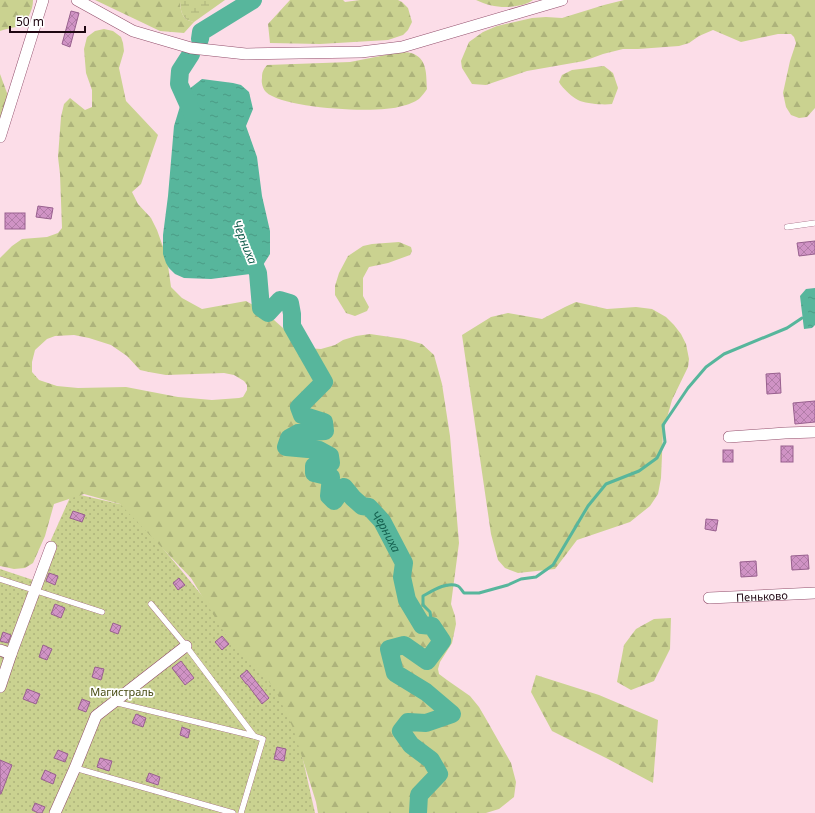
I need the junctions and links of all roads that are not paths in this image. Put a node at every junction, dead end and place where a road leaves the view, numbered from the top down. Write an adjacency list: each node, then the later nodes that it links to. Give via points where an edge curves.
1 (43, 0): 4 (street)
2 (77, 0): 3 (street, via 133,31 191,48 246,54 361,52 402,47)
3 (562, 0)
4 (0, 137)
5 (815, 223): 6 (lane)
6 (787, 227)
7 (815, 432): 8 (street)
8 (729, 437)
9 (50, 547): 11 (street)
10 (0, 579): 11 (lane)
11 (35, 590): 15 (lane); 18 (street)
12 (815, 593): 13 (street, Пеньково)
13 (709, 598)
14 (151, 604): 16 (lane)
15 (102, 612)
16 (186, 646): 20 (street); 21 (lane)
17 (0, 650): 18 (street)
18 (11, 654): 19 (street)
19 (0, 687)
20 (114, 702): 21 (lane); 22 (street, via 96,716)
21 (254, 736): 25 (lane, via 263,739)
22 (75, 768): 23 (street); 24 (lane)
23 (55, 813)
24 (233, 813)
25 (241, 813)

